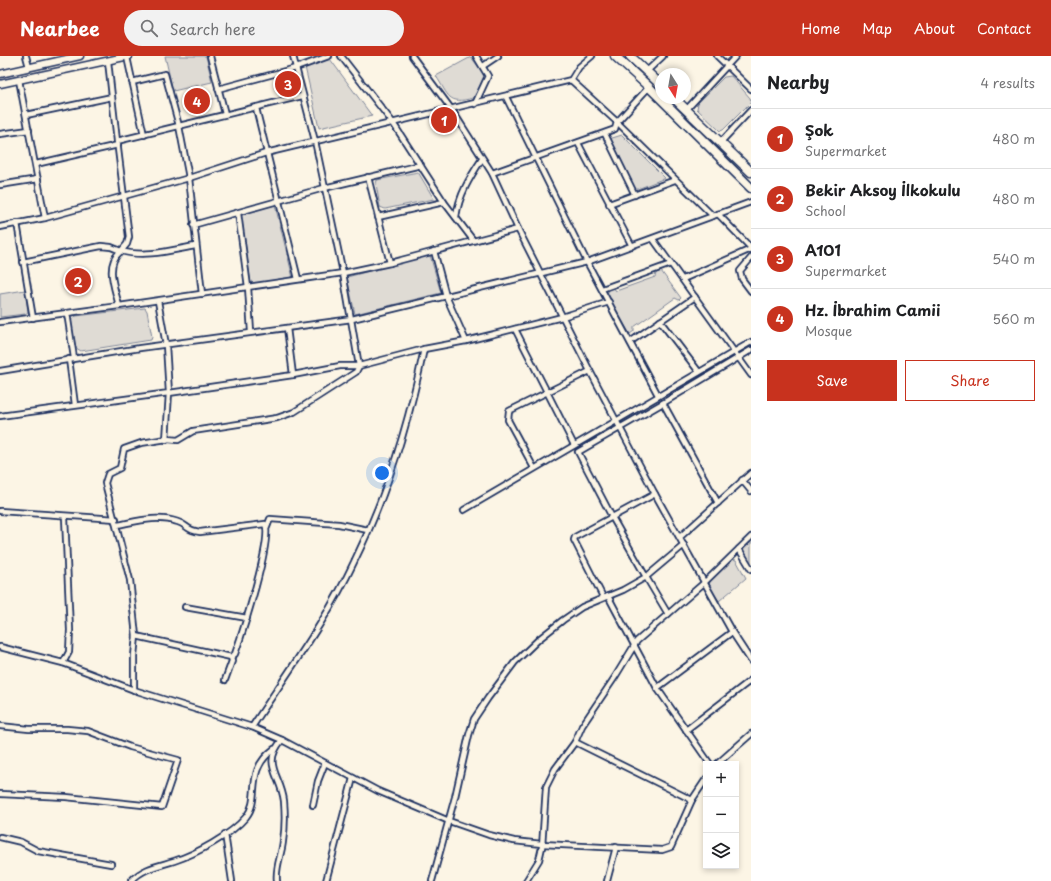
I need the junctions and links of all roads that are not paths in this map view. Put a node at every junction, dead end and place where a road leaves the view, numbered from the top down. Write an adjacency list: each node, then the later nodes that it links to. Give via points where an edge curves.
1 (26, 56): 21 (street)
2 (80, 56): 17 (street)
3 (128, 56): 18 (street); 28 (street)
4 (210, 56): 31 (street)
5 (293, 56): 22 (street)
6 (329, 56): 22 (street)
7 (341, 56): 45 (street)
8 (412, 56): 39 (street)
9 (476, 56): 20 (street)
10 (498, 56): 20 (street)
11 (592, 56): 26 (street)
12 (615, 56): 30 (highway)
13 (630, 56): 23 (highway)
14 (663, 56): 23 (street)
15 (717, 56): 19 (street)
16 (736, 56): 19 (street)
17 (69, 57): 21 (street)
18 (108, 61): 25 (street); 34 (street)
19 (727, 65): 32 (street); 40 (street)
20 (483, 66): 36 (street, via 488,76)
21 (29, 67): 24 (street)
22 (296, 68): 31 (street); 33 (street)
23 (647, 71): 27 (highway)
24 (0, 74)
25 (19, 80): 29 (street); 43 (street)
26 (571, 80): 35 (street); 44 (street)
27 (655, 80)
28 (132, 82): 46 (street, via 165,74); 50 (street)
29 (0, 84)
30 (649, 87): 44 (street); 68 (highway)
31 (218, 89): 42 (street)
32 (751, 89)
33 (302, 96): 38 (street); 51 (street)
34 (112, 97): 43 (street); 52 (street)
35 (506, 97): 36 (street); 56 (street)
36 (475, 104): 39 (street)
37 (680, 104): 40 (highway)
38 (256, 108): 42 (street); 55 (street)
39 (452, 110): 45 (street); 57 (street)
40 (686, 110): 54 (highway)
41 (751, 110): 54 (street)
42 (225, 114): 46 (street)
43 (26, 115): 47 (street)
44 (617, 122): 49 (street, via 615,129); 65 (street)
45 (392, 123): 51 (street); 59 (street)
46 (179, 126): 50 (street); 63 (street)
47 (28, 130): 48 (street); 58 (street)
48 (0, 134)
49 (605, 134): 53 (street); 69 (street)
50 (144, 135): 52 (street)
51 (315, 141): 55 (street); 67 (street)
52 (117, 143): 58 (street); 70 (street)
53 (578, 143): 56 (street); 74 (street)
54 (720, 143): 60 (highway)
55 (266, 153): 63 (street); 71 (street)
56 (535, 157): 61 (street); 94 (street)
57 (482, 159): 61 (street); 79 (street, via 467,183 458,204)
58 (36, 164): 64 (street)
59 (421, 165): 62 (street); 72 (street)
60 (751, 172)
61 (492, 173): 84 (street)
62 (368, 177): 67 (street); 78 (street)
63 (188, 178): 70 (street); 82 (street)
64 (38, 179): 66 (street); 80 (street)
65 (675, 180): 69 (street); 77 (street)
66 (0, 185)
67 (324, 188): 71 (street); 98 (street)
68 (751, 188)
69 (635, 195): 74 (street)
70 (123, 196): 80 (street); 90 (street, via 128,236 127,244)
71 (278, 201): 75 (street); 99 (street)
72 (444, 202): 78 (street); 79 (street)
73 (751, 202): 76 (street)
74 (609, 204): 88 (street)
75 (238, 213): 82 (street); 101 (street)
76 (718, 214): 77 (street); 89 (street)
77 (713, 216): 85 (street)
78 (378, 217): 95 (street)
79 (456, 217): 86 (street)
80 (45, 218): 81 (street)
81 (17, 223): 83 (street); 93 (street)
82 (193, 225): 87 (street)
83 (0, 227)
84 (518, 229): 86 (street); 97 (street)
85 (653, 239): 88 (street); 96 (street)
86 (473, 240): 91 (street)
87 (195, 246): 90 (street, via 151,253 132,254); 104 (street)
88 (632, 246): 94 (street)
89 (751, 248): 100 (street)
90 (122, 251): 93 (street, via 111,246 101,246); 109 (street, via 114,259 111,267)
91 (434, 251): 95 (street); 105 (street)
92 (751, 258): 103 (street, via 740,271 742,279)
93 (23, 262): 112 (street)
94 (588, 262): 97 (street); 102 (street)
95 (390, 263): 98 (street)
96 (672, 264): 100 (street); 102 (street)
97 (540, 272): 105 (street); 111 (street)
98 (343, 273): 99 (street); 113 (street)
99 (298, 279): 101 (street)
100 (683, 279): 106 (street)
101 (248, 287): 104 (street); 118 (street)
102 (602, 289): 108 (street)
103 (751, 290)
104 (202, 294): 107 (street)
105 (446, 296): 113 (street); 119 (street)
106 (695, 297): 114 (street); 125 (street)
107 (158, 301): 109 (street); 122 (street)
108 (609, 302): 111 (street); 120 (street)
109 (119, 306): 110 (street)
110 (66, 314): 112 (street); 126 (street)
111 (562, 316): 117 (street); 130 (street)
112 (33, 318): 115 (street)
113 (352, 319): 116 (street); 128 (street)
114 (660, 321): 120 (street); 131 (street)
115 (0, 322)
116 (287, 328): 118 (street); 132 (street)
117 (515, 329): 119 (street); 134 (street)
118 (251, 332): 122 (street)
119 (466, 341): 123 (street)
120 (630, 342): 136 (street)
121 (751, 342): 125 (street)
122 (166, 345): 126 (street); 135 (street)
123 (424, 349): 128 (street); 157 (street, via 419,381 410,411)
124 (751, 350): 127 (street)
125 (734, 353): 127 (street); 131 (street)
126 (72, 358): 129 (street); 138 (street)
127 (738, 358): 133 (street); 137 (street)
128 (360, 366): 132 (street, via 340,366); 142 (street, via 356,372 294,412 276,418 193,431 178,440)
129 (0, 371)
130 (590, 371): 134 (street); 140 (street)
131 (699, 372): 136 (street)
132 (293, 375): 135 (street)
133 (751, 375)
134 (547, 392): 143 (street); 144 (street, via 509,411 508,420)
135 (169, 393): 138 (street); 142 (street)
136 (658, 396): 140 (street)
137 (663, 403): 141 (street); 149 (street)
138 (75, 405): 139 (street)
139 (0, 416)
140 (616, 420): 141 (street); 143 (street)
141 (621, 428): 148 (street); 153 (street, via 578,452)
142 (166, 440): 154 (street, via 141,443 124,449 120,468 108,474 105,483)
143 (574, 445): 144 (street)
144 (534, 468): 150 (street)
145 (751, 473): 146 (street)
146 (742, 480): 147 (street); 149 (street)
147 (751, 491)
148 (655, 494): 153 (street); 158 (street)
149 (718, 503): 158 (street)
150 (464, 510)
151 (0, 511): 152 (street)
152 (65, 517): 154 (street); 175 (street, via 70,630 69,652)
153 (612, 517): 163 (street); 165 (street, via 575,537 574,540)
154 (116, 519): 155 (street)
155 (117, 525): 156 (street, via 151,518 180,522 190,531 200,532 265,524); 170 (street, via 130,580)
156 (267, 527): 157 (street, via 270,519 339,524); 168 (street, via 266,543)
157 (368, 530): 181 (street, via 354,563 320,624)
158 (680, 537): 160 (street)
159 (751, 537): 161 (street)
160 (684, 545): 163 (street); 164 (street)
161 (739, 549): 162 (street); 164 (street)
162 (751, 569)
163 (646, 577): 165 (street); 167 (street)
164 (705, 582): 167 (street); 169 (street)
165 (606, 596): 171 (street); 195 (street, via 582,607 539,639 515,662 488,698 474,719)
166 (185, 607): 168 (street)
167 (668, 614): 171 (street)
168 (247, 618): 173 (street, via 235,654)
169 (732, 632): 174 (street); 178 (street)
170 (136, 636): 173 (street); 179 (street)
171 (634, 645): 178 (street); 185 (street, via 582,726)
172 (0, 647): 175 (street)
173 (231, 657): 176 (street)
174 (751, 661)
175 (63, 663): 179 (street)
176 (225, 680)
177 (751, 680): 182 (street)
178 (657, 688): 182 (street)
179 (134, 690): 181 (street)
180 (0, 726): 192 (street, via 88,731 130,747 178,760 162,807 66,797)
181 (252, 727): 184 (street)
182 (686, 730): 187 (street)
183 (751, 734): 188 (street)
184 (282, 740): 186 (street); 189 (street)
185 (575, 742): 193 (street); 198 (street, via 555,769 546,787)
186 (274, 749): 196 (street, via 260,763 255,777 253,804 246,817); 203 (street, via 273,768 284,800 283,842)
187 (708, 761)
188 (721, 761)
189 (325, 763): 190 (street); 194 (street)
190 (353, 778): 195 (street); 204 (street)
191 (703, 784): 193 (street)
192 (0, 794)
193 (692, 800): 199 (street, via 671,848 662,850)
194 (313, 805)
195 (449, 821): 198 (street, via 489,835); 205 (street)
196 (225, 834): 201 (street, via 192,854 145,870); 202 (street)
197 (0, 837): 200 (street, via 22,842 38,851)
198 (542, 844): 199 (street); 206 (street, via 539,860)
199 (616, 847): 207 (street)
200 (111, 864)
201 (131, 881)
202 (232, 881)
203 (277, 881)
204 (326, 881)
205 (432, 881)
206 (526, 881)
207 (607, 881)

